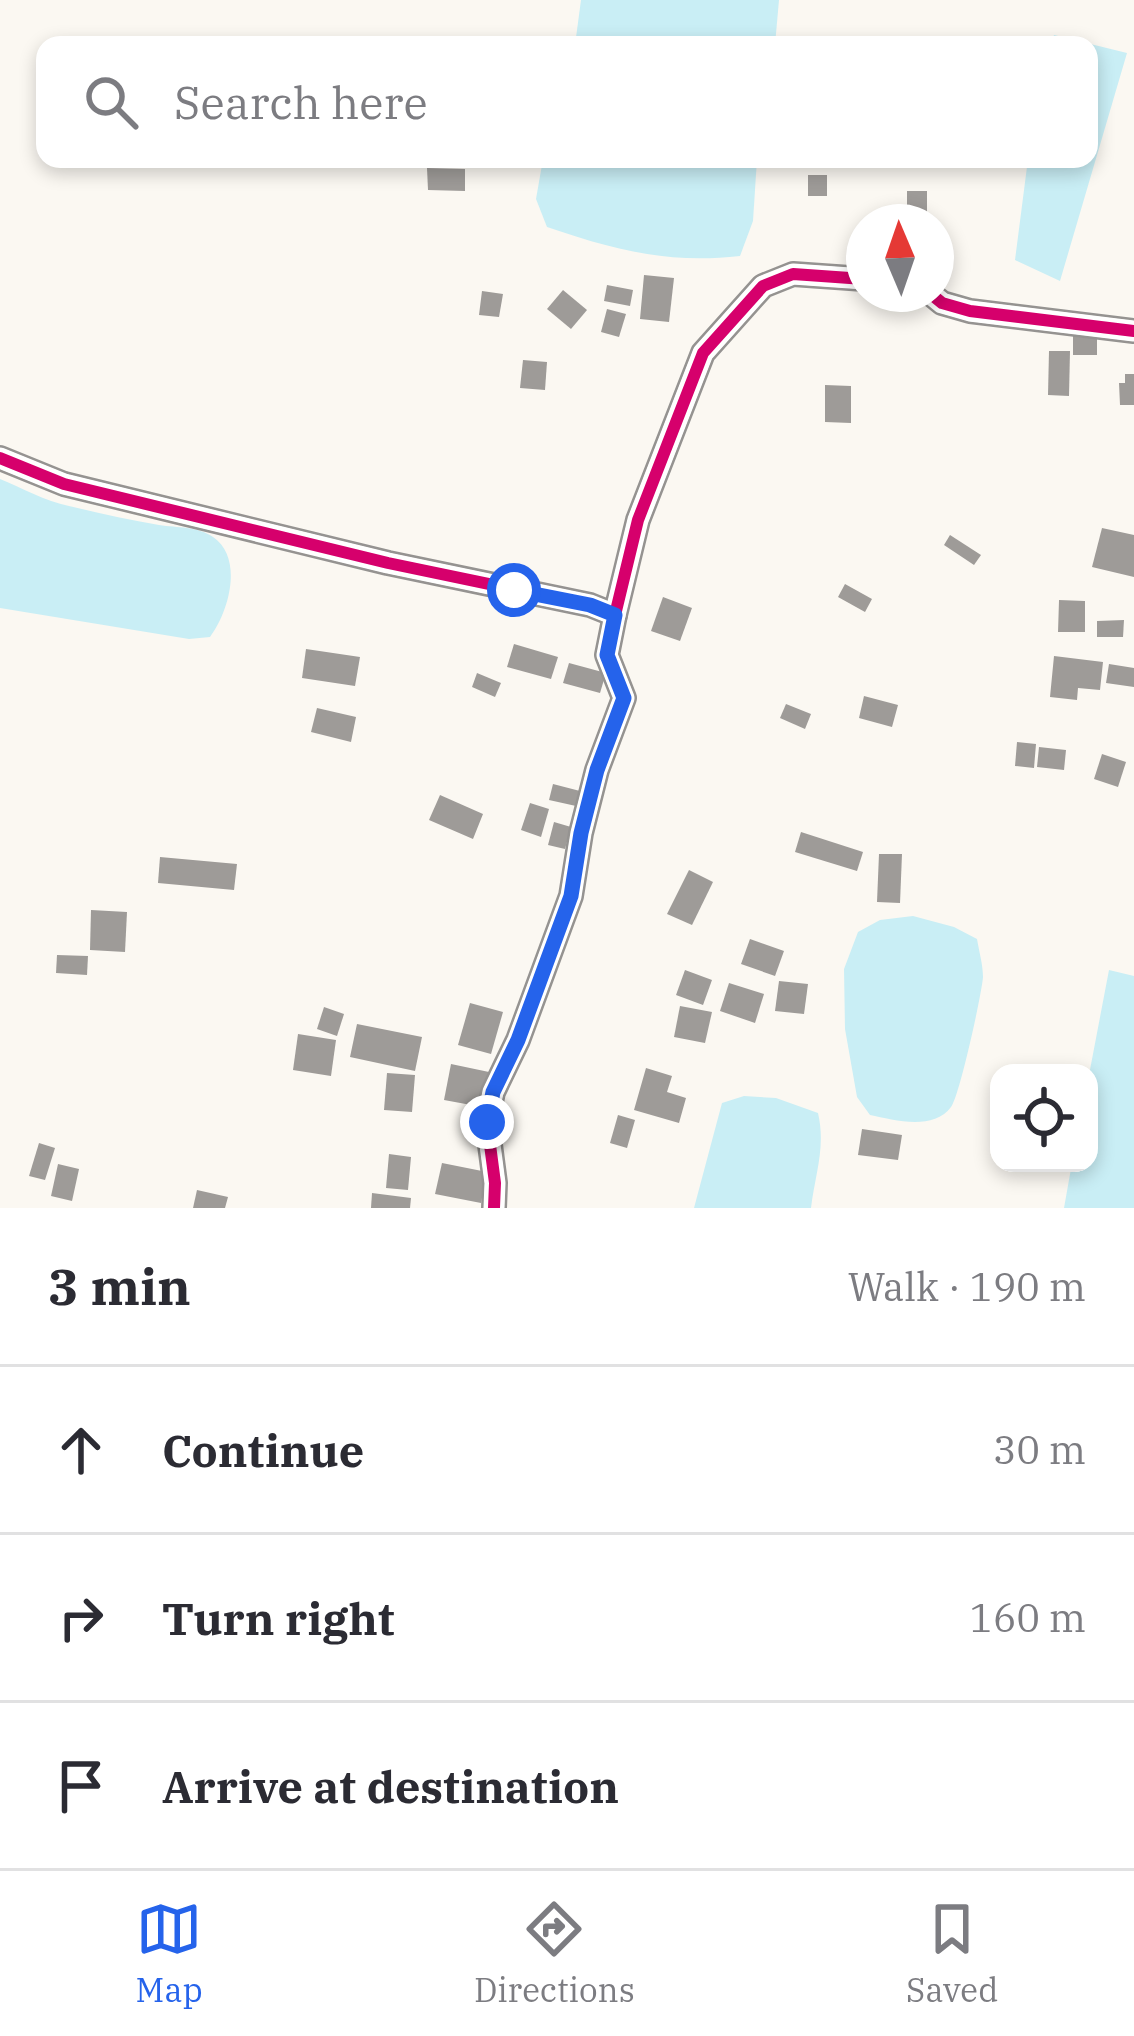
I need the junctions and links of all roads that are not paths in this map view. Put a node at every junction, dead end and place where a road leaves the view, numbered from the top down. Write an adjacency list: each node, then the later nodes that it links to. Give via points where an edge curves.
1 (846, 278): 5 (street, via 793,274 763,286 704,353 638,520)
2 (954, 306): 3 (street)
3 (1134, 331)
4 (0, 458): 5 (street, via 64,484)
5 (615, 615): 6 (street, via 607,655 624,698 597,770 571,896 493,1092 487,1122)
6 (494, 1208)

